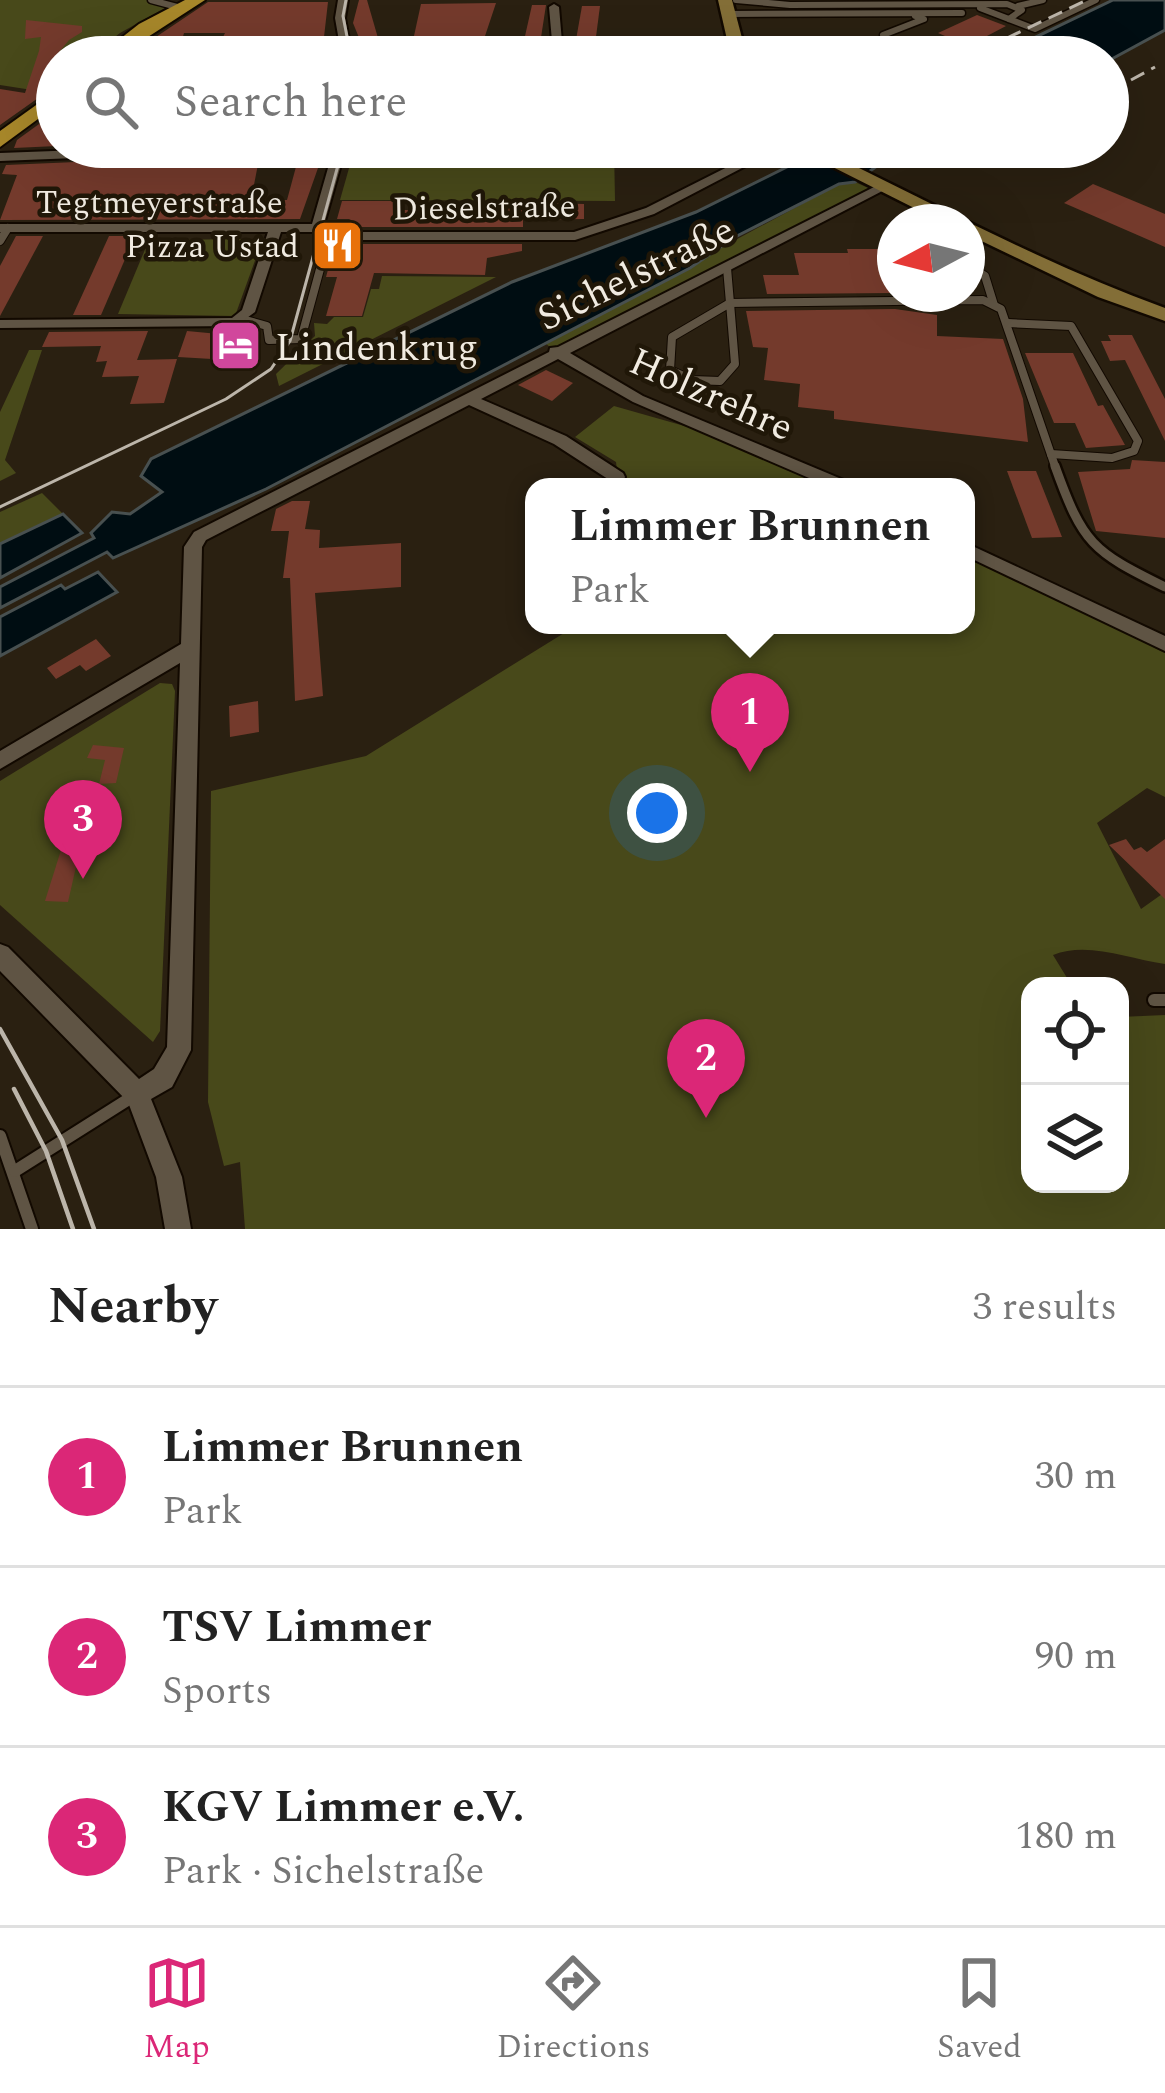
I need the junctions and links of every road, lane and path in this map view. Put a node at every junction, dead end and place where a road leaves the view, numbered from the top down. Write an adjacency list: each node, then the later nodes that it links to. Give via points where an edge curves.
1 (151, 0): 5 (lane)
2 (343, 0): 15 (street)
3 (1043, 0): 8 (lane)
4 (1096, 0): 12 (lane, via 1035,29)
5 (189, 4): 14 (main road)
6 (730, 4): 7 (lane); 11 (lane); 17 (main road)
7 (970, 5): 8 (lane); 12 (lane)
8 (1018, 6): 12 (lane)
9 (554, 8): 16 (street)
10 (962, 13): 11 (lane)
11 (909, 14): 13 (lane, via 924,19)
12 (1009, 20)
13 (883, 34)
14 (138, 36)
15 (345, 36)
16 (557, 36)
17 (735, 36)
18 (36, 113): 19 (main road)
19 (0, 141)
20 (36, 155): 21 (street)
21 (0, 157)
22 (336, 168): 29 (street)
23 (735, 168): 29 (street, Dieselstraße, via 650,211 574,236)
24 (846, 168): 25 (main road)
25 (884, 187): 26 (main road); 31 (street, Sichelstraße)
26 (919, 204)
27 (276, 228): 28 (street, Tegtmeyerstraße); 29 (street, Tegtmeyerstraße); 36 (street)
28 (2, 232)
29 (322, 232): 36 (lane, via 305,335 269,340 267,326)
30 (985, 236): 35 (main road)
31 (727, 268): 33 (lane); 39 (street, Sichelstraße)
32 (985, 276): 34 (lane)
33 (729, 303): 33 (lane, via 735,364 720,381 670,370 672,337); 34 (lane)
34 (994, 305): 37 (lane)
35 (1165, 314)
36 (242, 319): 38 (street)
37 (1008, 323): 41 (lane); 41 (lane, via 1071,326 1138,441 1135,451 1112,458)
38 (0, 324)
39 (555, 351): 40 (street, Sichelstraße); 43 (street, Holzrehre, via 638,399)
40 (467, 398): 42 (street, via 560,440); 47 (street, Sichelstraße, via 200,536)
41 (1052, 454): 45 (lane, via 1075,522 1103,556)
42 (617, 477)
43 (824, 478)
44 (975, 553): 46 (street)
45 (1165, 587)
46 (1165, 644)
47 (190, 648): 48 (street); 50 (street, Sichelstraße, via 179,1051 163,1078)
48 (0, 760)
49 (0, 955): 50 (street)
50 (137, 1094): 52 (lane); 54 (street, via 169,1178)
51 (0, 1136): 52 (lane)
52 (15, 1171): 53 (lane)
53 (32, 1229)
54 (178, 1229)

